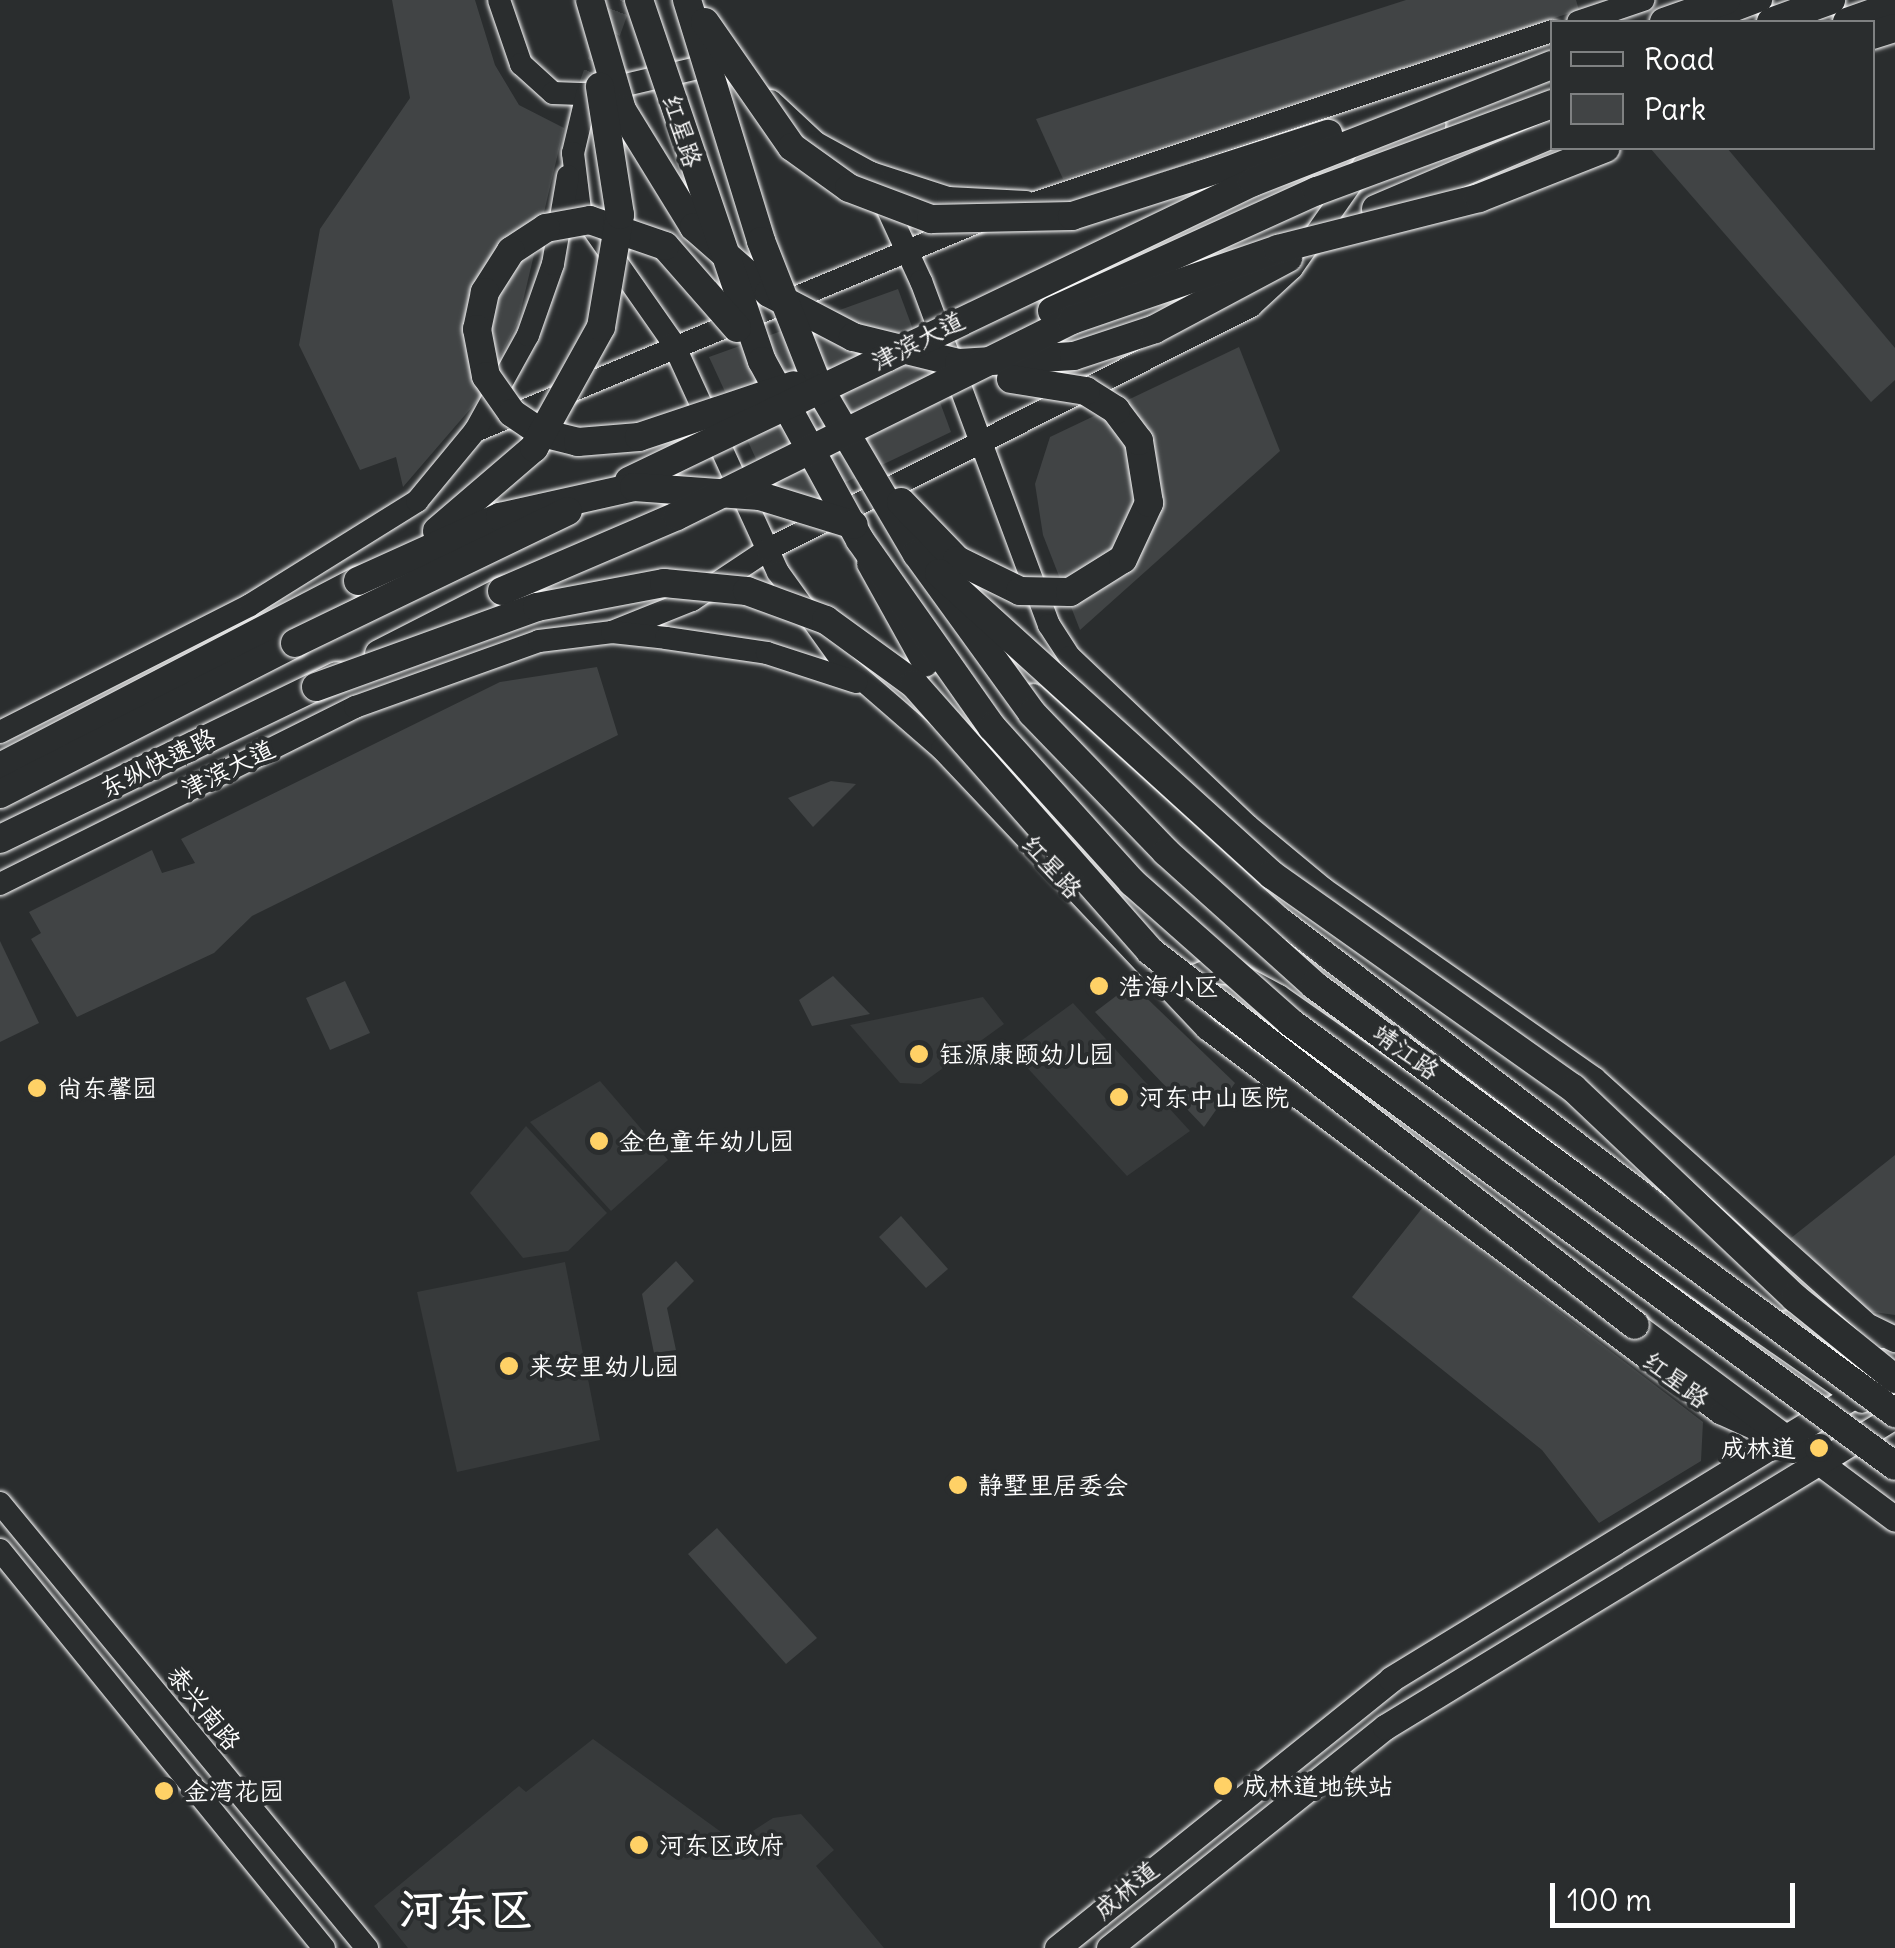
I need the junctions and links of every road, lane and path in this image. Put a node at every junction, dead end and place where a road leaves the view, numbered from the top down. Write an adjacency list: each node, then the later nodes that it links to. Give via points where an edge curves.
1 (498, 0): 20 (main road, via 533,81 553,93)
2 (582, 0): 41 (highway, bridge, via 619,188 619,250 601,327 570,394 516,467 455,519)
3 (590, 0): 22 (highway, bridge, via 622,110 694,227 760,286 810,318 930,359 1042,362 1127,340 1376,209)
4 (639, 0): 35 (highway, 红星路, bridge)
5 (690, 0): 17 (highway, bridge, via 792,147 849,188 931,219 1040,222 1102,210); 27 (highway, 红星路, bridge)
6 (1643, 0): 11 (main road)
7 (1726, 0): 12 (highway)
8 (1761, 0): 13 (main road)
9 (1831, 0): 14 (highway)
10 (1895, 5): 15 (highway)
11 (1584, 20)
12 (1670, 20)
13 (1706, 20)
14 (1776, 20)
15 (1854, 20)
16 (1550, 32): 28 (main road)
17 (1550, 63)
18 (1550, 63): 34 (highway, 津滨大道, bridge, via 1253,182)
19 (1550, 79): 38 (main road, via 1380,151 1262,298)
20 (587, 94): 24 (main road, 红星路); 25 (main road, via 735,60 793,123)
21 (1550, 105): 26 (highway, 津滨大道, bridge)
22 (1550, 135)
23 (1601, 150): 32 (highway, bridge, via 1479,198 1278,249)
24 (573, 153): 33 (main road, 红星路, via 580,210); 37 (main road, via 542,301)
25 (871, 173): 28 (main road, via 948,198); 29 (main road)
26 (1317, 192): 32 (highway); 42 (highway, 津滨大道, bridge, via 1057,308)
27 (748, 198): 36 (highway, bridge, via 873,457 938,543 996,584 1046,594 1090,585 1136,540 1149,503 1146,461 1127,423 1086,391 1004,379); 43 (highway, 红星路, bridge, via 818,386)
28 (1034, 203): 29 (main road)
29 (905, 248): 30 (main road); 31 (main road)
30 (872, 262): 31 (main road, via 895,263); 33 (main road)
31 (921, 281): 38 (main road)
32 (1072, 320): 36 (highway, bridge)
33 (674, 342): 37 (main road); 40 (main road, 红星路)
34 (900, 348): 35 (highway, bridge, via 639,438 578,442 528,425 500,400 481,364 479,309 500,262 527,237 565,223 617,224 665,246 693,272); 45 (highway, 津滨大道, bridge)
35 (762, 361): 39 (highway, 红星路, bridge)
36 (894, 409): 42 (highway, bridge)
37 (475, 432): 49 (main road, via 417,500 362,542)
38 (983, 447): 40 (main road); 59 (main road, via 1049,624 1115,704 1324,889 1622,1100)
39 (860, 540): 48 (highway, 红星路, bridge); 51 (main road, bridge, via 900,626)
40 (767, 550): 44 (main road, via 692,600); 47 (main road, 红星路, via 812,626)
41 (358, 581): 50 (highway); 62 (highway, bridge, via 500,517 634,486 760,496 878,537 1000,621 1272,875 1573,1088)
42 (502, 591): 46 (highway, 津滨大道, bridge)
43 (971, 631): 62 (main road, bridge, via 1087,747 1280,919); 64 (highway, 靖江路, bridge, via 1032,713 1238,921)
44 (612, 632): 47 (main road, 津滨大道, via 767,652); 55 (main road, 津滨大道, via 538,641 408,683)
45 (295, 643): 52 (highway, 东纵快速路)
46 (316, 687): 51 (highway, bridge, via 537,607 701,581 785,602 865,644); 53 (highway, 东纵快速路)
47 (869, 688): 56 (main road, 红星路, via 942,749)
48 (992, 727): 57 (highway, 靖江路, bridge, via 1170,918 1290,1022)
49 (0, 732)
50 (0, 767)
51 (998, 772): 54 (highway, bridge)
52 (0, 794)
53 (0, 839)
54 (1084, 870): 57 (highway, bridge, via 1270,1022); 58 (highway, bridge, via 1150,950 1232,1020)
55 (0, 884)
56 (1163, 990): 63 (main road, via 1208,971 1238,974 1278,996); 65 (main road, 红星路, via 1263,1074 1720,1413)
57 (1492, 1169): 67 (highway, 靖江路, bridge)
58 (1635, 1325): 65 (main road)
59 (1870, 1328): 60 (main road); 61 (main road)
60 (1895, 1339)
61 (1895, 1348)
62 (1891, 1382): 63 (main road, 成林道)
63 (1851, 1399): 65 (main road, 成林道)
64 (1895, 1415): 66 (main road, 成林道)
65 (1786, 1443): 66 (main road); 73 (main road, 成林道, via 1391,1679)
66 (1820, 1465): 69 (main road); 74 (main road, 成林道, via 1385,1727)
67 (1895, 1466)
68 (0, 1503): 72 (main road, 泰兴南路)
69 (1895, 1519)
70 (0, 1550): 71 (main road)
71 (324, 1948)
72 (366, 1948)
73 (1057, 1948)
74 (1108, 1948)

